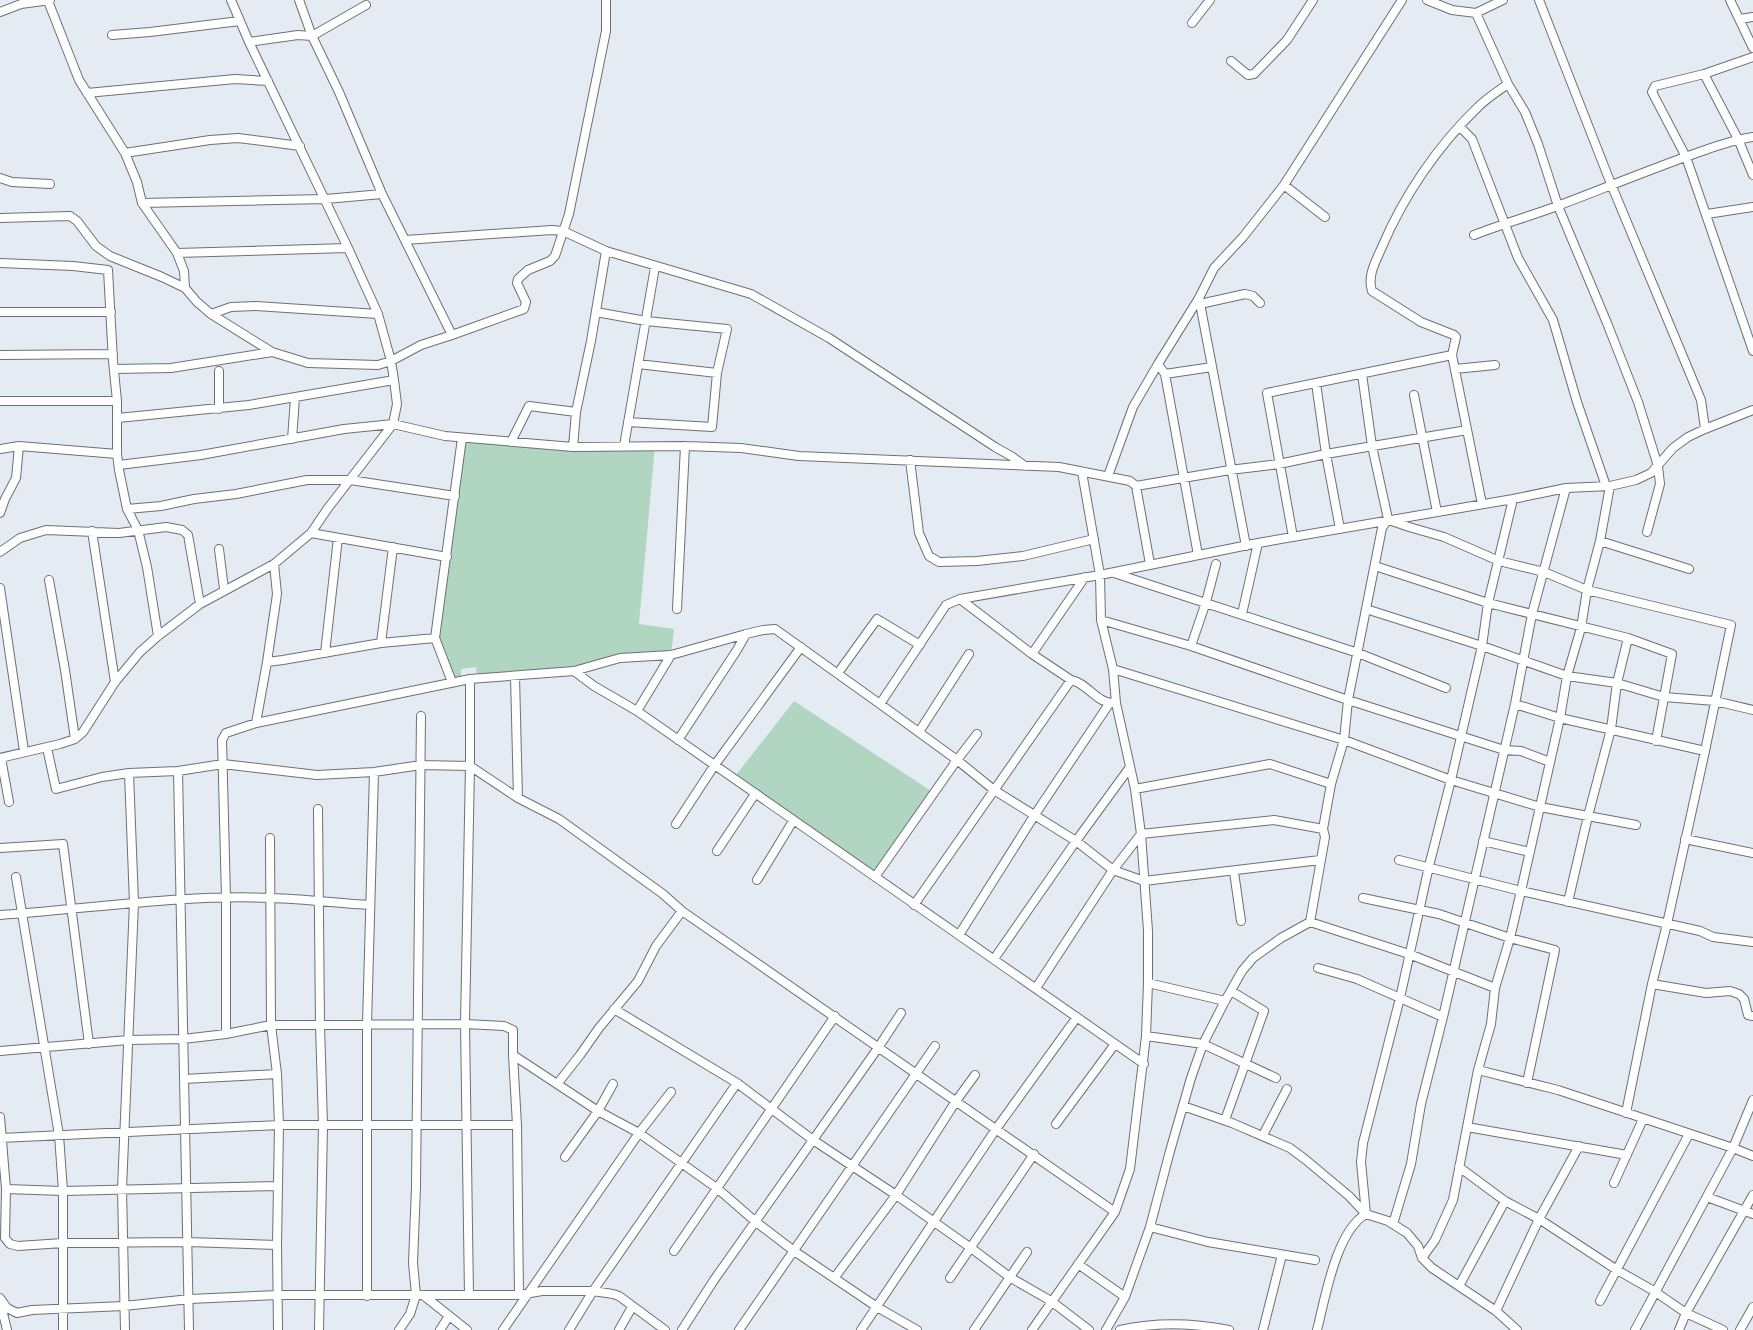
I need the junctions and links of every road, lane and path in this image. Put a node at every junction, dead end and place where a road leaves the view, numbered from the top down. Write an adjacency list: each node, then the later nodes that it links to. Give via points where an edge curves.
1 (49, 0): 13 (street, via 21,4); 28 (street)
2 (231, 0): 17 (street)
3 (298, 0): 20 (street)
4 (606, 0): 49 (street, via 606,31)
5 (1210, 0): 18 (street)
6 (1313, 0): 24 (street, via 1287,40 1254,74 1248,75)
7 (1402, 0): 39 (street)
8 (1428, 0): 14 (street, via 1452,10)
9 (1503, 0): 14 (street)
10 (1538, 0): 38 (street)
11 (1730, 0): 16 (street)
12 (366, 5): 20 (street)
13 (0, 12)
14 (1476, 13): 27 (street)
15 (1753, 17): 16 (street)
16 (1740, 19): 22 (street)
17 (240, 21): 19 (street); 21 (street)
18 (1192, 23)
19 (112, 35)
20 (312, 36): 21 (street); 40 (street)
21 (249, 42): 26 (street)
22 (1753, 48)
23 (1753, 57): 25 (street)
24 (1231, 61)
25 (1704, 74): 31 (street); 34 (street, via 1655,86 1652,92)
26 (268, 81): 28 (street, via 234,79); 32 (street)
27 (1508, 84): 29 (street, via 1478,107); 43 (street, via 1525,112)
28 (87, 93): 33 (street)
29 (1460, 127): 48 (street, via 1472,139); 71 (street, via 1416,181 1388,231 1370,276 1372,290 1422,322 1454,335)
30 (1753, 138): 31 (street)
31 (1738, 139): 34 (street); 35 (street)
32 (300, 146): 33 (street, via 238,138); 41 (street)
33 (125, 154): 42 (street)
34 (1686, 157): 38 (street); 45 (street)
35 (1753, 175)
36 (0, 178): 37 (street, via 12,182)
37 (50, 184)
38 (1611, 184): 43 (street); 95 (street, via 1701,400)
39 (1284, 185): 46 (street); 58 (street, via 1214,268)
40 (382, 194): 41 (street); 51 (street)
41 (326, 199): 42 (street); 52 (street)
42 (142, 203): 54 (street)
43 (1558, 206): 48 (street); 112 (street, via 1628,376)
44 (1753, 207): 45 (street)
45 (1707, 214): 67 (street)
46 (1325, 217)
47 (0, 218): 57 (street, via 70,216 78,221 96,246 110,256)
48 (1505, 222): 50 (street); 120 (street, via 1518,258 1553,320 1577,402)
49 (563, 231): 51 (street); 53 (street); 66 (street, via 555,256 518,279 526,302 524,309)
50 (1474, 235)
51 (405, 240): 66 (street)
52 (348, 248): 54 (street); 64 (street)
53 (606, 251): 56 (street); 62 (street)
54 (177, 253): 57 (street, via 184,271)
55 (0, 263): 61 (street, via 108,270)
56 (655, 267): 65 (street); 113 (street, via 751,294 829,338)
57 (185, 288): 63 (street)
58 (1200, 301): 59 (street, via 1244,294 1253,296); 74 (street); 76 (street)
59 (1260, 303)
60 (0, 312): 61 (street)
61 (111, 312): 69 (street)
62 (596, 312): 65 (street); 91 (street)
63 (210, 314): 64 (street, via 231,306 256,306); 68 (street)
64 (378, 314): 72 (street)
65 (646, 321): 73 (street); 80 (street, via 727,329)
66 (452, 335): 72 (street, via 421,345)
67 (1753, 351)
68 (272, 352): 72 (street, via 308,363 378,365); 77 (street, via 171,368)
69 (113, 354): 70 (street); 77 (street)
70 (0, 355)
71 (1452, 355): 78 (street); 82 (street)
72 (392, 362): 83 (street)
73 (638, 364): 80 (street); 93 (street)
74 (1158, 364): 81 (street); 116 (street, via 1134,407)
75 (1495, 364): 78 (street)
76 (1212, 367): 81 (street); 114 (street)
77 (114, 369): 88 (street)
78 (1455, 369): 96 (street)
79 (219, 371): 89 (street)
80 (717, 373): 93 (street, via 712,427)
81 (1165, 374): 117 (street)
82 (1362, 374): 84 (street); 104 (street)
83 (394, 380): 86 (street); 94 (street, via 397,404)
84 (1316, 383): 108 (street); 110 (street, via 1267,393)
85 (1414, 395): 98 (street)
86 (295, 398): 89 (street); 99 (street)
87 (0, 401): 88 (street)
88 (117, 402): 92 (street)
89 (219, 409): 92 (street)
90 (1753, 410): 95 (street)
91 (576, 412): 100 (street, via 529,406); 105 (street)
92 (118, 418): 107 (street)
93 (628, 422): 102 (street)
94 (393, 424): 97 (street); 99 (street); 118 (street)
95 (1705, 429): 112 (street, via 1673,448)
96 (1467, 430): 98 (street); 124 (street)
97 (462, 438): 100 (street); 122 (street)
98 (1422, 438): 104 (street); 126 (street)
99 (292, 439): 111 (street)
100 (511, 442): 105 (street)
101 (19, 446): 106 (street); 107 (street); 127 (street, via 16,478)
102 (624, 446): 103 (street); 105 (street)
103 (685, 446): 109 (street, via 741,448 799,456); 163 (street)
104 (1372, 446): 108 (street); 128 (street)
105 (573, 447)
106 (0, 449)
107 (117, 454): 111 (street)
108 (1326, 454): 110 (street); 129 (street)
109 (910, 460): 113 (street); 136 (street, via 919,533 929,556 939,562 1023,556)
110 (1279, 464): 114 (street); 134 (street)
111 (119, 465): 125 (street)
112 (1658, 466): 120 (street, via 1636,480); 132 (street, via 1660,484)
113 (1025, 467): 115 (street, via 1059,467)
114 (1230, 470): 117 (street); 139 (street)
115 (1082, 472): 116 (street); 136 (street)
116 (1108, 476): 119 (street, via 1130,481)
117 (1183, 478): 119 (street); 143 (street)
118 (350, 480): 122 (street); 125 (street, via 307,480); 133 (street)
119 (1136, 486): 147 (street)
120 (1608, 486): 121 (street); 137 (street)
121 (1566, 488): 123 (street); 152 (street)
122 (455, 496): 144 (street)
123 (1513, 499): 124 (street); 145 (street)
124 (1482, 504): 126 (street)
125 (128, 509): 130 (street)
126 (1437, 512): 128 (street)
127 (0, 513)
128 (1388, 519): 129 (street); 145 (street, via 1444,537); 149 (street, via 1382,528)
129 (1340, 529): 134 (street)
130 (138, 530): 131 (street, via 119,533); 162 (street, via 166,527 182,530 188,535); 170 (street)
131 (92, 531): 142 (street, via 46,530 20,538); 192 (street)
132 (1648, 532)
133 (311, 533): 135 (street); 146 (street)
134 (1293, 537): 138 (street)
135 (338, 538): 140 (street); 178 (street)
136 (1094, 538): 153 (street)
137 (1600, 542): 150 (street); 158 (street)
138 (1258, 543): 139 (street); 165 (street)
139 (1246, 546): 143 (street)
140 (392, 547): 144 (street); 173 (street)
141 (219, 549): 157 (street)
142 (0, 552)
143 (1198, 554): 147 (street)
144 (447, 557): 171 (street)
145 (1499, 561): 152 (street); 161 (street)
146 (274, 564): 157 (street); 184 (street, via 277,594)
147 (1150, 564): 151 (street)
148 (1216, 564): 160 (street)
149 (1375, 566): 161 (street); 164 (street)
150 (1689, 569)
151 (1112, 572): 153 (street); 160 (street)
152 (1544, 572): 158 (street); 166 (street)
153 (1100, 575): 154 (street); 167 (street)
154 (1085, 578): 159 (street); 181 (street)
155 (49, 580): 211 (street)
156 (0, 588): 218 (street)
157 (224, 589): 162 (street)
158 (1587, 590): 168 (street); 198 (street, via 1731,624)
159 (960, 599): 174 (street, via 946,605); 181 (street)
160 (1206, 602): 165 (street); 175 (street)
161 (1488, 603): 166 (street); 176 (street)
162 (200, 604): 170 (street)
163 (677, 609)
164 (1366, 609): 176 (street); 179 (street)
165 (1242, 614): 179 (street)
166 (1532, 614): 168 (street); 183 (street)
167 (1101, 620): 175 (street); 185 (street)
168 (1581, 628): 172 (street); 189 (street)
169 (746, 634): 177 (street, via 775,630); 182 (street); 212 (street)
170 (158, 636): 192 (street)
171 (435, 638): 173 (street); 193 (street)
172 (1628, 638): 194 (street); 196 (street, via 1672,654)
173 (381, 643): 178 (street)
174 (920, 645): 187 (street, via 877,619); 199 (street)
175 (1191, 646): 197 (street)
176 (1482, 646): 183 (street); 210 (street)
177 (801, 647): 187 (street); 225 (street)
178 (326, 653): 184 (street)
179 (1358, 653): 195 (street); 197 (street)
180 (969, 654): 208 (street)
181 (1032, 654): 191 (street)
182 (671, 655): 186 (street, via 620,658); 203 (street)
183 (1523, 660): 189 (street); 201 (street)
184 (267, 662): 206 (street)
185 (1113, 669): 200 (street); 213 (street)
186 (574, 671): 188 (street); 203 (street)
187 (838, 673): 199 (street)
188 (515, 676): 190 (street); 236 (street)
189 (1567, 676): 194 (street); 205 (street)
190 (470, 679): 193 (street); 224 (street)
191 (1071, 680): 200 (street, via 1077,681 1100,700); 233 (street)
192 (115, 682): 211 (street, via 87,727)
193 (452, 682): 206 (street)
194 (1617, 683): 196 (street); 207 (street)
195 (1446, 688)
196 (1664, 697): 198 (street); 214 (street)
197 (1348, 700): 210 (street); 213 (street)
198 (1715, 701): 202 (street); 217 (street)
199 (880, 704): 208 (street)
200 (1112, 704): 226 (street); 240 (street)
201 (1515, 704): 205 (street); 216 (street)
202 (1753, 710)
203 (637, 711): 212 (street)
204 (421, 716): 223 (street)
205 (1560, 718): 207 (street); 221 (street)
206 (256, 723): 222 (street, via 223,736)
207 (1611, 729): 214 (street); 241 (street)
208 (919, 732): 220 (street)
209 (977, 734): 220 (street)
210 (1461, 735): 216 (street); 230 (street)
211 (75, 739): 215 (street)
212 (678, 740): 225 (street)
213 (1344, 740): 230 (street); 231 (street)
214 (1656, 741): 217 (street)
215 (47, 748): 218 (street); 229 (street, via 56,790)
216 (1504, 750): 221 (street, via 1521,751); 234 (street)
217 (1705, 751): 248 (street)
218 (24, 752): 219 (street)
219 (1, 758): 237 (street)
220 (957, 760): 233 (street); 261 (street)
221 (1550, 762): 238 (street)
222 (223, 764): 227 (street); 228 (street, via 317,775); 266 (street)
223 (420, 765): 224 (street); 228 (street); 304 (street)
224 (470, 766): 236 (street); 305 (street)
225 (714, 766): 235 (street); 243 (street)
226 (1130, 768): 232 (street); 249 (street)
227 (178, 771): 229 (street); 269 (street)
228 (374, 772): 274 (street)
229 (129, 773): 272 (street)
230 (1451, 780): 234 (street); 257 (street)
231 (1331, 784): 232 (street, via 1270,764); 245 (street)
232 (1136, 789): 246 (street)
233 (994, 790): 240 (street); 273 (street)
234 (1493, 792): 238 (street); 250 (street)
235 (755, 794): 242 (street); 252 (street)
236 (518, 798): 277 (street, via 559,819)
237 (8, 802)
238 (1540, 807): 241 (street); 253 (street)
239 (318, 809): 270 (street)
240 (1034, 816): 249 (street); 284 (street)
241 (1588, 816): 244 (street); 271 (street)
242 (793, 821): 261 (street); 263 (street)
243 (676, 824)
244 (1636, 825)
245 (1323, 829): 246 (street, via 1274,820); 255 (street, via 1325,837)
246 (1141, 834): 258 (street); 264 (street)
247 (270, 838): 267 (street)
248 (1685, 839): 254 (street); 283 (street)
249 (1076, 841): 258 (street); 288 (street)
250 (1483, 841): 253 (street); 262 (street)
251 (0, 848): 275 (street, via 63,844)
252 (717, 851)
253 (1530, 852): 265 (street)
254 (1753, 853)
255 (1320, 860): 259 (street); 281 (street)
256 (1399, 860): 257 (street)
257 (1429, 866): 262 (street); 276 (street)
258 (1114, 870): 264 (street); 293 (street)
259 (1234, 872): 264 (street); 280 (street)
260 (16, 877): 278 (street)
261 (875, 877): 273 (street)
262 (1475, 879): 265 (street); 282 (street)
263 (757, 880)
264 (1144, 882): 291 (street)
265 (1521, 892): 271 (street); 285 (street)
266 (226, 898): 267 (street); 269 (street); 309 (street)
267 (271, 898): 270 (street); 306 (street)
268 (1363, 898): 276 (street)
269 (181, 900): 272 (street); 311 (street)
270 (319, 902): 274 (street); 307 (street)
271 (1568, 902): 283 (street)
272 (134, 903): 275 (street); 312 (street)
273 (914, 904): 284 (street)
274 (370, 905): 308 (street)
275 (70, 909): 278 (street); 313 (street)
276 (1419, 910): 282 (street); 287 (street)
277 (682, 911): 298 (street, via 656,946 638,981); 300 (street)
278 (21, 914): 279 (street); 317 (street)
279 (0, 915)
280 (1242, 921)
281 (1310, 922): 287 (street); 295 (street, via 1261,952 1242,971)
282 (1465, 923): 285 (street); 290 (street)
283 (1667, 924): 286 (street); 292 (street)
284 (959, 935): 288 (street)
285 (1510, 938): 294 (street); 331 (street, via 1556,950)
286 (1753, 942)
287 (1408, 954): 290 (street); 296 (street)
288 (994, 959): 293 (street)
289 (1318, 968): 296 (street, via 1358,979)
290 (1454, 972): 294 (street); 303 (street)
291 (1148, 983): 297 (street); 310 (street)
292 (1652, 984): 301 (street, via 1706,993 1730,991 1744,999 1748,1015); 340 (street)
293 (1036, 988): 302 (street)
294 (1495, 988): 323 (street, via 1491,1024)
295 (1231, 991): 297 (street); 321 (street, via 1264,1011)
296 (1400, 998): 303 (street); 383 (street, via 1361,1162)
297 (1225, 1000): 315 (street)
298 (614, 1009): 329 (street); 330 (street)
299 (901, 1013): 318 (street)
300 (835, 1016): 318 (street); 338 (street)
301 (1753, 1016)
302 (1077, 1017): 314 (street); 353 (street)
303 (1443, 1017): 388 (street, via 1421,1104 1411,1164)
304 (418, 1024): 305 (street); 308 (street); 345 (street)
305 (465, 1024): 320 (street, via 504,1026 513,1030); 349 (street)
306 (271, 1025): 307 (street); 309 (street); 325 (street)
307 (320, 1025): 308 (street); 348 (street)
308 (367, 1025): 344 (street)
309 (226, 1034): 311 (street)
310 (1146, 1036): 315 (street); 322 (street)
311 (183, 1039): 312 (street); 327 (street)
312 (128, 1040): 313 (street); 354 (street)
313 (89, 1044): 317 (street)
314 (1115, 1044): 322 (street); 346 (street)
315 (1203, 1044): 321 (street); 337 (street)
316 (935, 1046): 324 (street)
317 (43, 1048): 319 (street); 357 (street)
318 (878, 1048): 324 (street); 360 (street)
319 (0, 1051)
320 (513, 1055): 330 (street); 350 (street)
321 (1245, 1063): 328 (street); 343 (street)
322 (1144, 1064): 381 (street, via 1130,1169)
323 (1478, 1070): 331 (street); 351 (street)
324 (915, 1073): 336 (street); 368 (street)
325 (277, 1074): 327 (street); 347 (street)
326 (976, 1075): 336 (street)
327 (184, 1078): 352 (street)
328 (1276, 1078)
329 (737, 1082): 338 (street); 367 (street)
330 (558, 1083): 339 (street)
331 (1528, 1083): 340 (street)
332 (613, 1084): 339 (street)
333 (1287, 1089): 358 (street)
334 (670, 1092): 355 (street)
335 (1753, 1100): 362 (street)
336 (956, 1101): 353 (street); 377 (street)
337 (1183, 1106): 343 (street); 389 (street)
338 (772, 1110): 360 (street); 375 (street)
339 (598, 1111): 355 (street); 366 (street)
340 (1626, 1113): 342 (street)
341 (0, 1117): 359 (street)
342 (1643, 1119): 356 (street); 364 (street)
343 (1225, 1120): 358 (street)
344 (367, 1124): 345 (street); 348 (street); 415 (street)
345 (417, 1124): 349 (street); 410 (street, via 413,1263)
346 (1056, 1124)
347 (279, 1125): 348 (street); 352 (street); 371 (street)
348 (323, 1125): 414 (street)
349 (468, 1125): 350 (street); 411 (street)
350 (517, 1125): 412 (street)
351 (1467, 1127): 361 (street); 369 (street)
352 (184, 1128): 354 (street); 374 (street)
353 (996, 1129): 363 (street); 387 (street)
354 (125, 1132): 357 (street); 373 (street)
355 (639, 1134): 367 (street); 409 (street)
356 (1689, 1134): 362 (street); 402 (street)
357 (58, 1135): 359 (street); 376 (street)
358 (1263, 1135): 383 (street, via 1306,1160)
359 (1, 1138): 372 (street)
360 (813, 1140): 368 (street); 386 (street)
361 (1580, 1146): 364 (street); 385 (street)
362 (1733, 1148): 365 (street); 379 (street)
363 (1034, 1154): 381 (street); 394 (street)
364 (1628, 1155): 370 (street)
365 (1753, 1156)
366 (565, 1157)
367 (681, 1164): 375 (street); 408 (street)
368 (851, 1165): 377 (street); 395 (street)
369 (1459, 1167): 380 (street); 399 (street, via 1453,1200 1435,1240)
370 (1614, 1183)
371 (278, 1186): 374 (street); 393 (street)
372 (6, 1189): 376 (street); 391 (street, via 5,1238 10,1244)
373 (122, 1189): 374 (street); 376 (street); 392 (street)
374 (187, 1189): 390 (street)
375 (718, 1189): 386 (street); 396 (street)
376 (62, 1191): 391 (street)
377 (896, 1195): 387 (street); 403 (street)
378 (1753, 1195): 382 (street)
379 (1706, 1197): 382 (street); 407 (street)
380 (1504, 1201): 385 (street); 406 (street)
381 (1115, 1212): 401 (street)
382 (1744, 1212): 384 (street); 427 (street)
383 (1366, 1214): 388 (street); 453 (street, via 1350,1229 1339,1250)
384 (1753, 1214)
385 (1539, 1219): 402 (street); 426 (street)
386 (756, 1222): 395 (street); 443 (street)
387 (934, 1223): 394 (street); 423 (street)
388 (1393, 1224): 399 (street, via 1407,1233 1418,1246)
389 (1150, 1227): 398 (street, via 1208,1242); 416 (street)
390 (188, 1242): 392 (street); 393 (street); 417 (street)
391 (63, 1243): 392 (street); 425 (street)
392 (123, 1244): 421 (street)
393 (277, 1245): 413 (street)
394 (971, 1248): 404 (street); 405 (street)
395 (794, 1250): 403 (street); 444 (street)
396 (674, 1251)
397 (1026, 1252): 405 (street)
398 (1282, 1255): 400 (street); 452 (street)
399 (1422, 1258): 406 (street)
400 (1315, 1260)
401 (1078, 1264): 416 (street); 419 (street)
402 (1617, 1270): 407 (street); 420 (street)
403 (835, 1277): 423 (street)
404 (950, 1278)
405 (1010, 1278): 419 (street); 446 (street)
406 (1459, 1286): 426 (street)
407 (1654, 1291): 427 (street); 455 (street)
408 (593, 1292): 409 (street, via 542,1290); 422 (street, via 619,1296); 440 (street)
409 (529, 1293): 412 (street); 439 (street)
410 (420, 1295): 411 (street); 415 (street); 428 (street); 436 (street)
411 (469, 1295): 412 (street)
412 (519, 1295)
413 (278, 1296): 414 (street); 417 (street); 434 (street)
414 (320, 1296): 415 (street); 435 (street)
415 (367, 1296)
416 (1125, 1297): 449 (street)
417 (190, 1299): 421 (street); 433 (street)
418 (0, 1300): 425 (street, via 17,1314 32,1310); 430 (street)
419 (1051, 1301): 447 (street); 448 (street)
420 (1600, 1301)
421 (124, 1306): 425 (street); 432 (street)
422 (632, 1307): 441 (street); 442 (street)
423 (878, 1307): 429 (street); 445 (street)
424 (1753, 1307): 458 (street)
425 (63, 1310): 431 (street)
426 (1496, 1311): 454 (street)
427 (1686, 1313): 456 (street); 457 (street)
428 (449, 1316): 437 (street); 438 (street)
429 (914, 1329)
430 (7, 1330)
431 (63, 1330)
432 (125, 1330)
433 (190, 1330)
434 (278, 1330)
435 (318, 1330)
436 (399, 1330)
437 (440, 1330)
438 (467, 1330)
439 (503, 1330)
440 (569, 1330)
441 (619, 1330)
442 (664, 1330)
443 (682, 1330)
444 (739, 1330)
445 (861, 1330)
446 (974, 1330)
447 (1032, 1330)
448 (1089, 1330)
449 (1106, 1330)
450 (1120, 1330): 451 (street, via 1177,1324)
451 (1229, 1330)
452 (1263, 1330)
453 (1317, 1330)
454 (1516, 1330)
455 (1634, 1330)
456 (1679, 1330)
457 (1723, 1330)
458 (1740, 1330)

